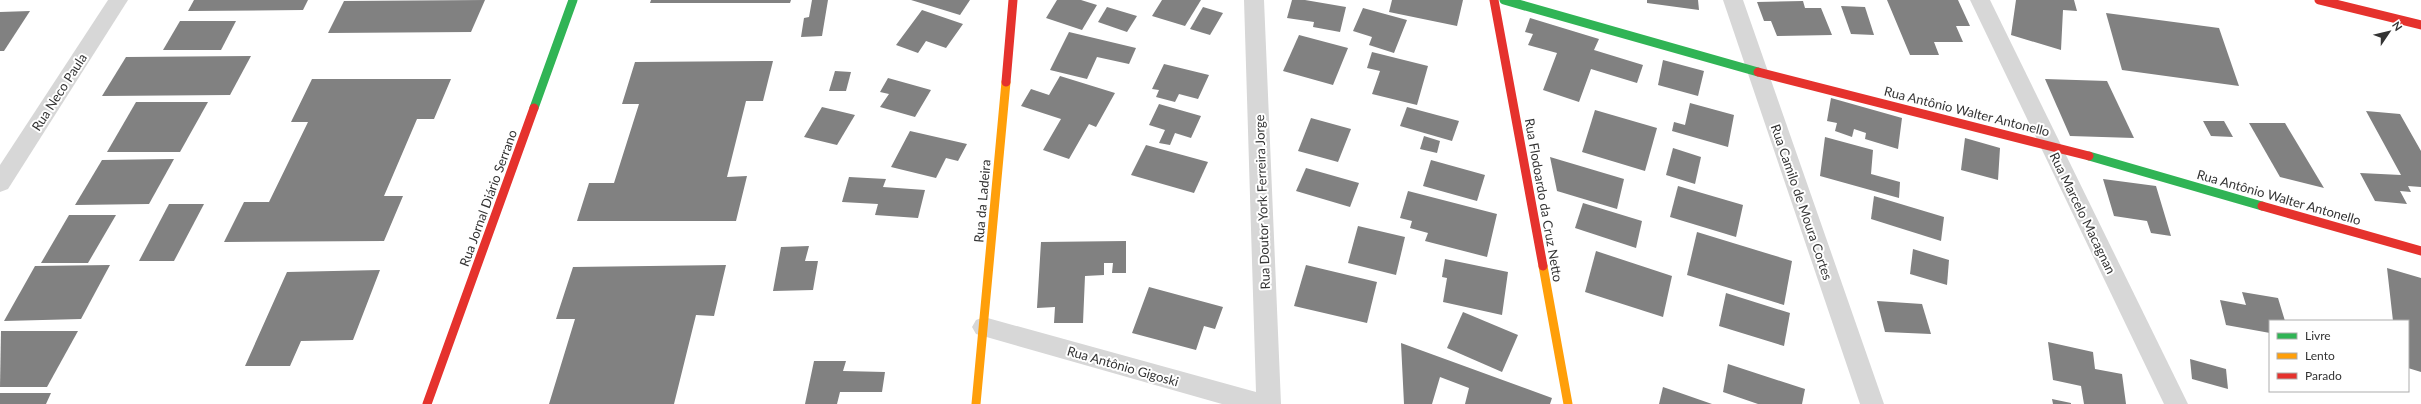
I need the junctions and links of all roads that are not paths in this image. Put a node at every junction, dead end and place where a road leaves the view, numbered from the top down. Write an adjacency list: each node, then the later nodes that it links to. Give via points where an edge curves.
1 (118, 0): 13 (street, Rua Neco Paula)
2 (574, 0): 16 (street, Rua Jornal Diário Serrano)
3 (1013, 0): 15 (street, Rua da Ladeira)
4 (1254, 0): 19 (street, Rua Doutor York Ferreira Jorge)
5 (1494, 0): 20 (street, Rua Flodoardo da Cruz Netto)
6 (1504, 0): 11 (street, Rua Antônio Walter Antonello)
7 (1733, 0): 11 (street, Rua Camilo de Moura Cortes)
8 (1980, 0): 12 (street, Rua Marcelo Macagnan)
9 (2319, 0): 10 (street)
10 (2421, 25)
11 (1758, 72): 12 (street, Rua Antônio Walter Antonello); 21 (street, Rua Camilo de Moura Cortes)
12 (2049, 145): 14 (street, Rua Antônio Walter Antonello); 22 (street, Rua Marcelo Macagnan)
13 (0, 183)
14 (2421, 251)
15 (984, 327): 17 (street, Rua da Ladeira); 18 (street, Rua Antônio Gigoski)
16 (427, 404)
17 (976, 404)
18 (1261, 404)
19 (1270, 404)
20 (1568, 404)
21 (1872, 404)
22 (2176, 404)

